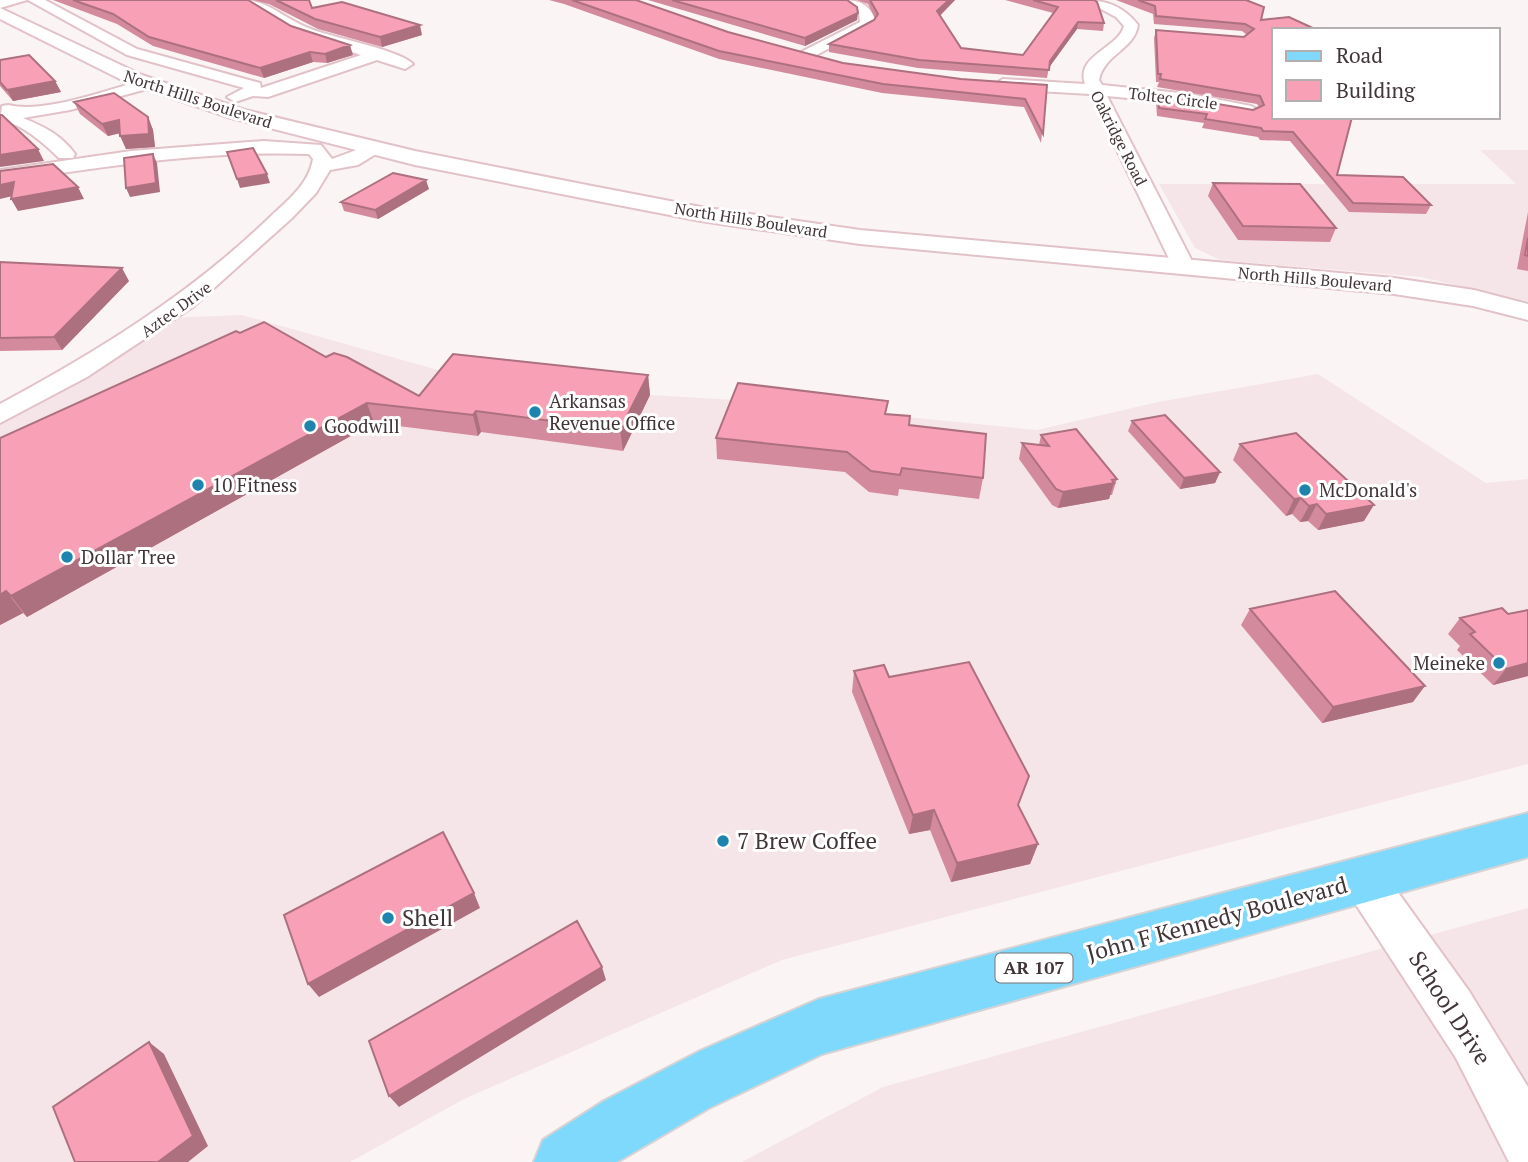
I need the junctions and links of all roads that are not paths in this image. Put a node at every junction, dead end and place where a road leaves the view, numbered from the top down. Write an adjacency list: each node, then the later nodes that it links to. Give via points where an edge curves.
1 (20, 0): 6 (street)
2 (36, 0): 16 (street, via 132,52 254,86)
3 (249, 0): 9 (street, via 300,30)
4 (846, 0): 10 (street, via 865,11 865,25)
5 (1091, 0): 15 (street, Oakridge Road, via 1121,14 1138,30 1098,56 1092,68)
6 (1, 2)
7 (0, 13): 14 (street, North Hills Boulevard, via 83,57)
8 (790, 51): 10 (street)
9 (379, 54): 12 (street); 16 (street)
10 (806, 55): 11 (street)
11 (836, 62)
12 (405, 64)
13 (984, 83): 15 (street, Toltec Circle)
14 (148, 84): 17 (street, North Hills Boulevard); 19 (street, via 70,105)
15 (1093, 89): 18 (street, Toltec Circle, via 1196,99); 24 (street, Oakridge Road)
16 (257, 92): 17 (street)
17 (215, 107): 20 (street, North Hills Boulevard)
18 (1251, 111)
19 (4, 113): 21 (street, via 46,134)
20 (375, 149): 22 (street, via 351,161); 24 (street, North Hills Boulevard, via 785,227)
21 (66, 155)
22 (323, 166): 23 (street, via 322,154 314,149 264,147 131,157); 26 (street, Aztec Drive, via 306,192 245,256 209,286 106,357)
23 (0, 176)
24 (1184, 267): 25 (street, North Hills Boulevard, via 1423,289)
25 (1528, 312)
26 (0, 415)
27 (1528, 835): 28 (main road, John F Kennedy Boulevard / AR 107)
28 (1364, 880): 29 (street, School Drive, via 1466,1029); 30 (main road, John F Kennedy Boulevard / AR 107, via 819,1027 716,1070 605,1132)
29 (1528, 1143)
30 (565, 1162)

